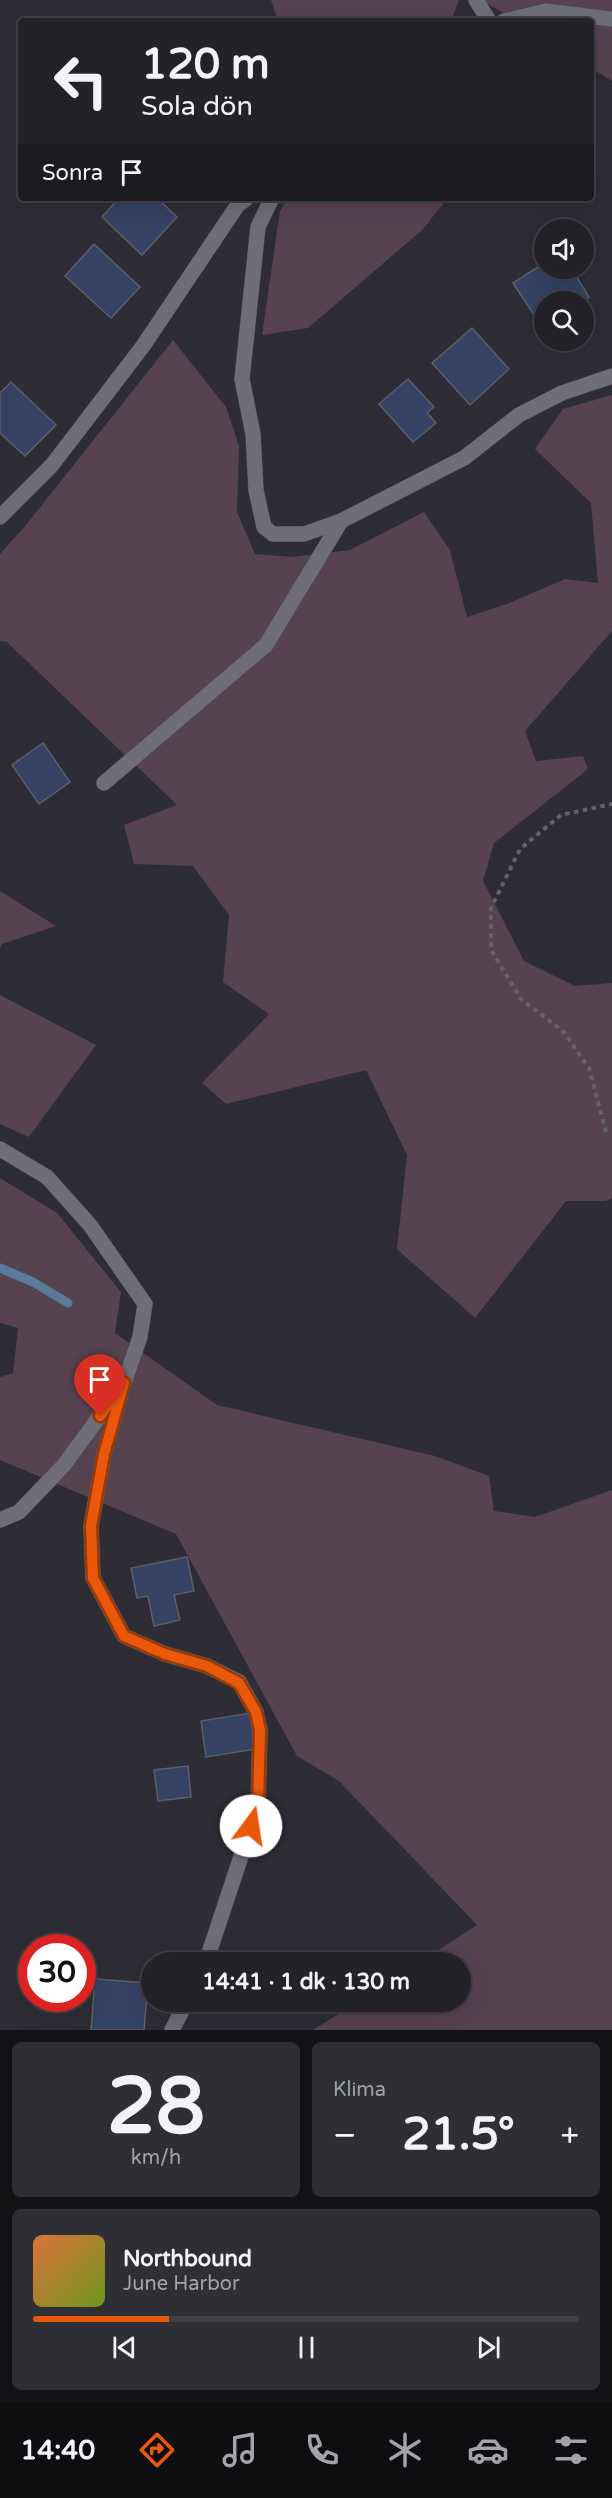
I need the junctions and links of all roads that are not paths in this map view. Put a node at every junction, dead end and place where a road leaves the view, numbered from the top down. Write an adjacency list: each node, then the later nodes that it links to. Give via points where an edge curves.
1 (476, 0): 2 (street)
2 (487, 18)
3 (517, 18): 4 (street, via 546,11)
4 (612, 19)
5 (243, 201): 8 (street, via 143,346 52,465)
6 (271, 201): 9 (street, via 258,227 243,378 264,527 273,534 304,534)
7 (612, 376): 9 (street, via 562,393 519,415 464,458)
8 (0, 517)
9 (341, 521): 10 (street, via 266,645)
10 (104, 783)
11 (0, 1149): 12 (street, via 47,1177 90,1225 145,1304 140,1337)
12 (124, 1383): 13 (street, via 64,1465 19,1512); 14 (street, via 104,1454 91,1526 93,1578 124,1636 207,1666 239,1683 256,1712 260,1730 258,1805)
13 (0, 1521)
14 (209, 1952)
15 (181, 2012): 16 (street)
16 (172, 2030)

